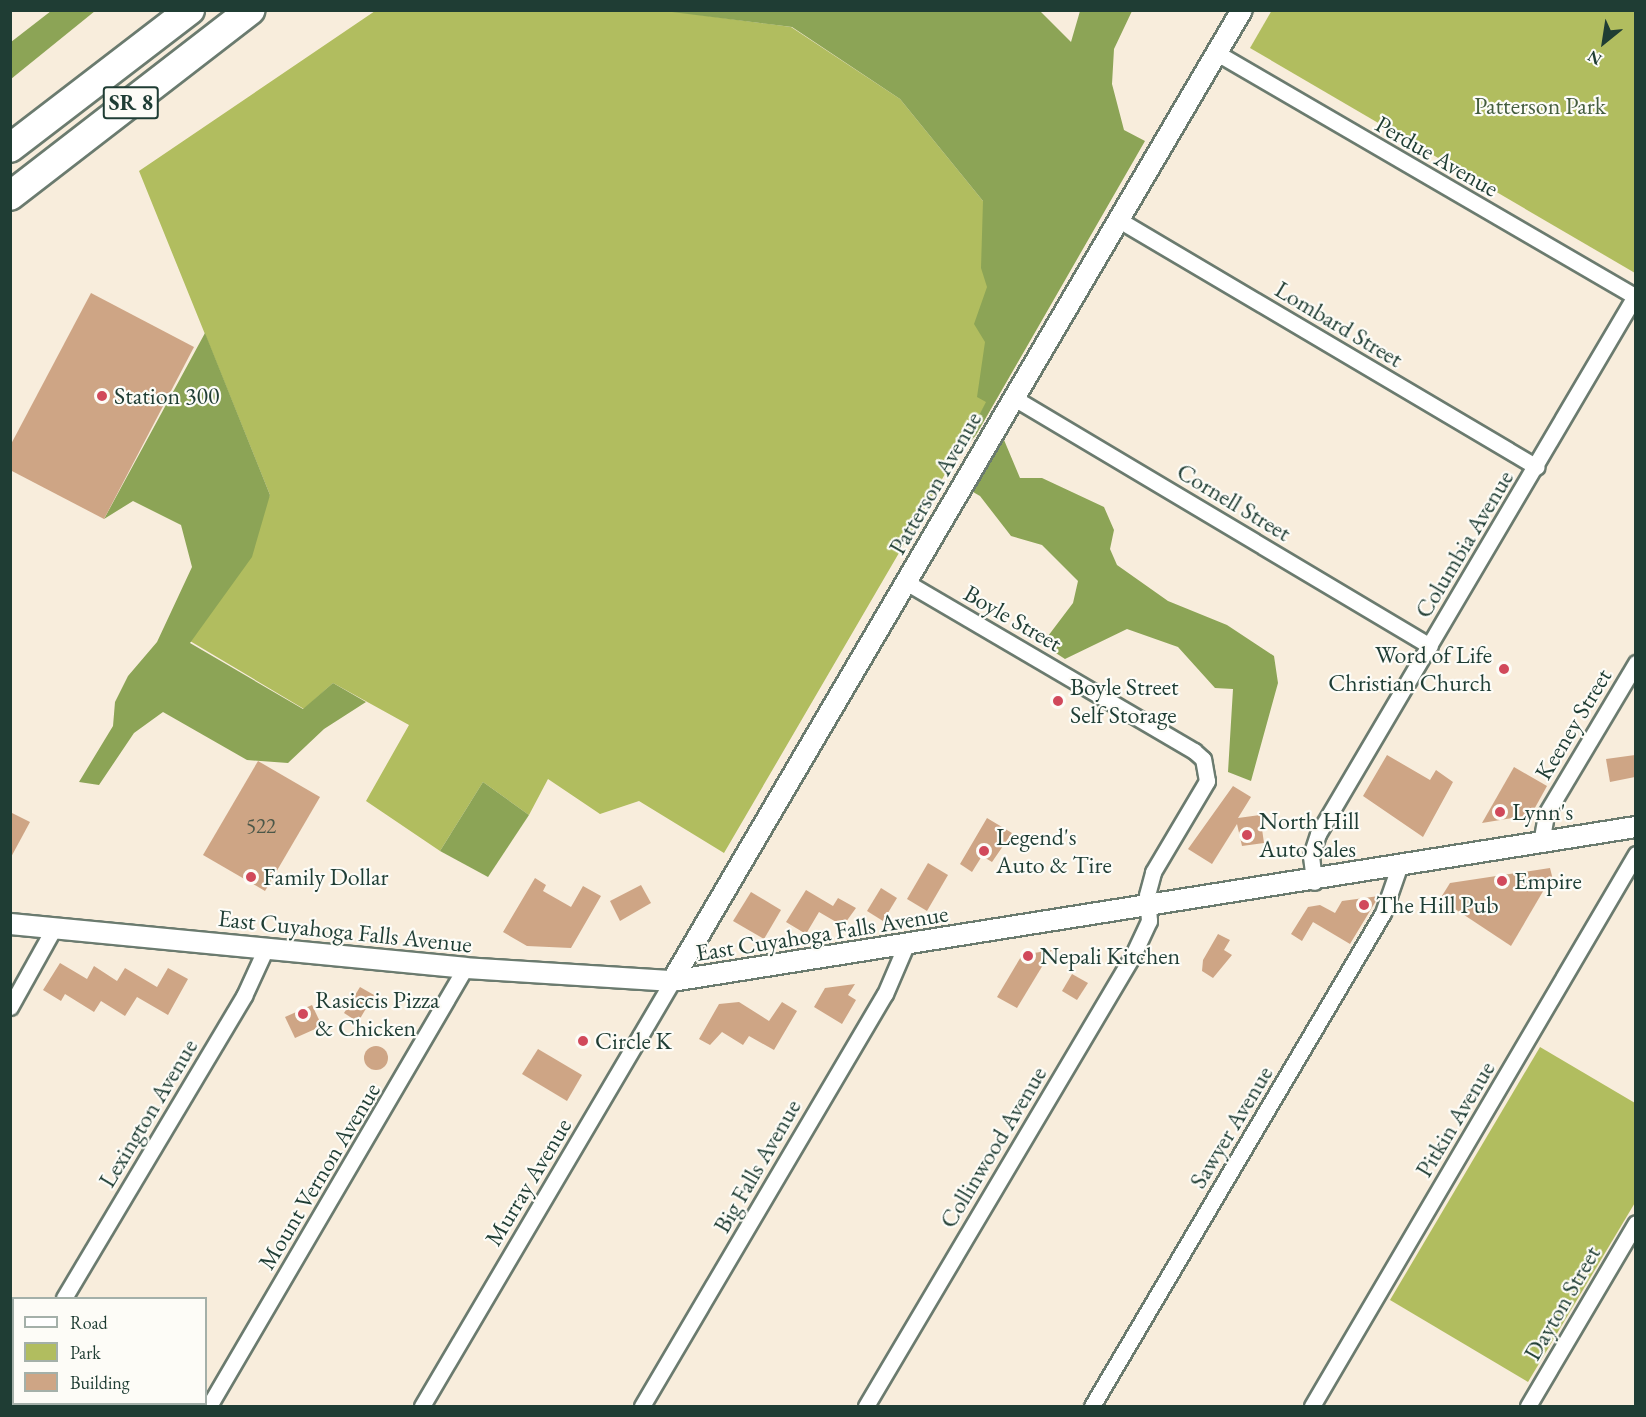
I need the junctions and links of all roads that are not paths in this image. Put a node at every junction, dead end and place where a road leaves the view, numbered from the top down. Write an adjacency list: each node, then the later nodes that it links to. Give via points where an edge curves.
1 (190, 10): 5 (highway, SR 8)
2 (251, 10): 6 (highway, SR 8)
3 (1242, 10): 4 (street, Patterson Avenue)
4 (1217, 53): 7 (street, Patterson Avenue); 8 (street, Perdue Avenue)
5 (10, 148)
6 (10, 196)
7 (1119, 220): 9 (street, Patterson Avenue); 10 (street, Lombard Street)
8 (1635, 296): 10 (street, Columbia Avenue)
9 (1014, 398): 11 (street, Patterson Avenue); 12 (street, Cornell Street)
10 (1536, 467): 12 (street, Columbia Avenue)
11 (906, 582): 19 (street, Boyle Street, via 1203,759 1207,781 1153,872); 25 (street, Patterson Avenue)
12 (1430, 646): 18 (street, Columbia Avenue, via 1318,834 1311,856)
13 (1635, 663): 15 (street, Keeney Street, via 1546,814)
14 (1635, 827): 15 (street, East Cuyahoga Falls Avenue)
15 (1541, 843): 17 (street, East Cuyahoga Falls Avenue)
16 (1635, 854): 34 (street, Pitkin Avenue)
17 (1399, 867): 18 (street, East Cuyahoga Falls Avenue); 33 (street, Sawyer Avenue, via 1383,913)
18 (1314, 882): 19 (street, East Cuyahoga Falls Avenue)
19 (1148, 907): 22 (street, East Cuyahoga Falls Avenue); 32 (street, Collinwood Avenue, via 1149,921 1133,955)
20 (10, 924): 21 (street, East Cuyahoga Falls Avenue)
21 (54, 928): 23 (street, East Cuyahoga Falls Avenue); 26 (street)
22 (906, 945): 25 (street, East Cuyahoga Falls Avenue); 31 (street, Big Falls Avenue, via 885,994)
23 (266, 948): 24 (street, East Cuyahoga Falls Avenue); 28 (street, Lexington Avenue, via 244,996)
24 (465, 968): 25 (street, East Cuyahoga Falls Avenue); 29 (street, Mount Vernon Avenue)
25 (672, 981): 30 (street, Murray Avenue)
26 (10, 1007)
27 (1635, 1223): 35 (street, Dayton Street)
28 (65, 1297)
29 (209, 1407)
30 (422, 1407)
31 (642, 1407)
32 (866, 1407)
33 (1092, 1407)
34 (1312, 1407)
35 (1527, 1407)

